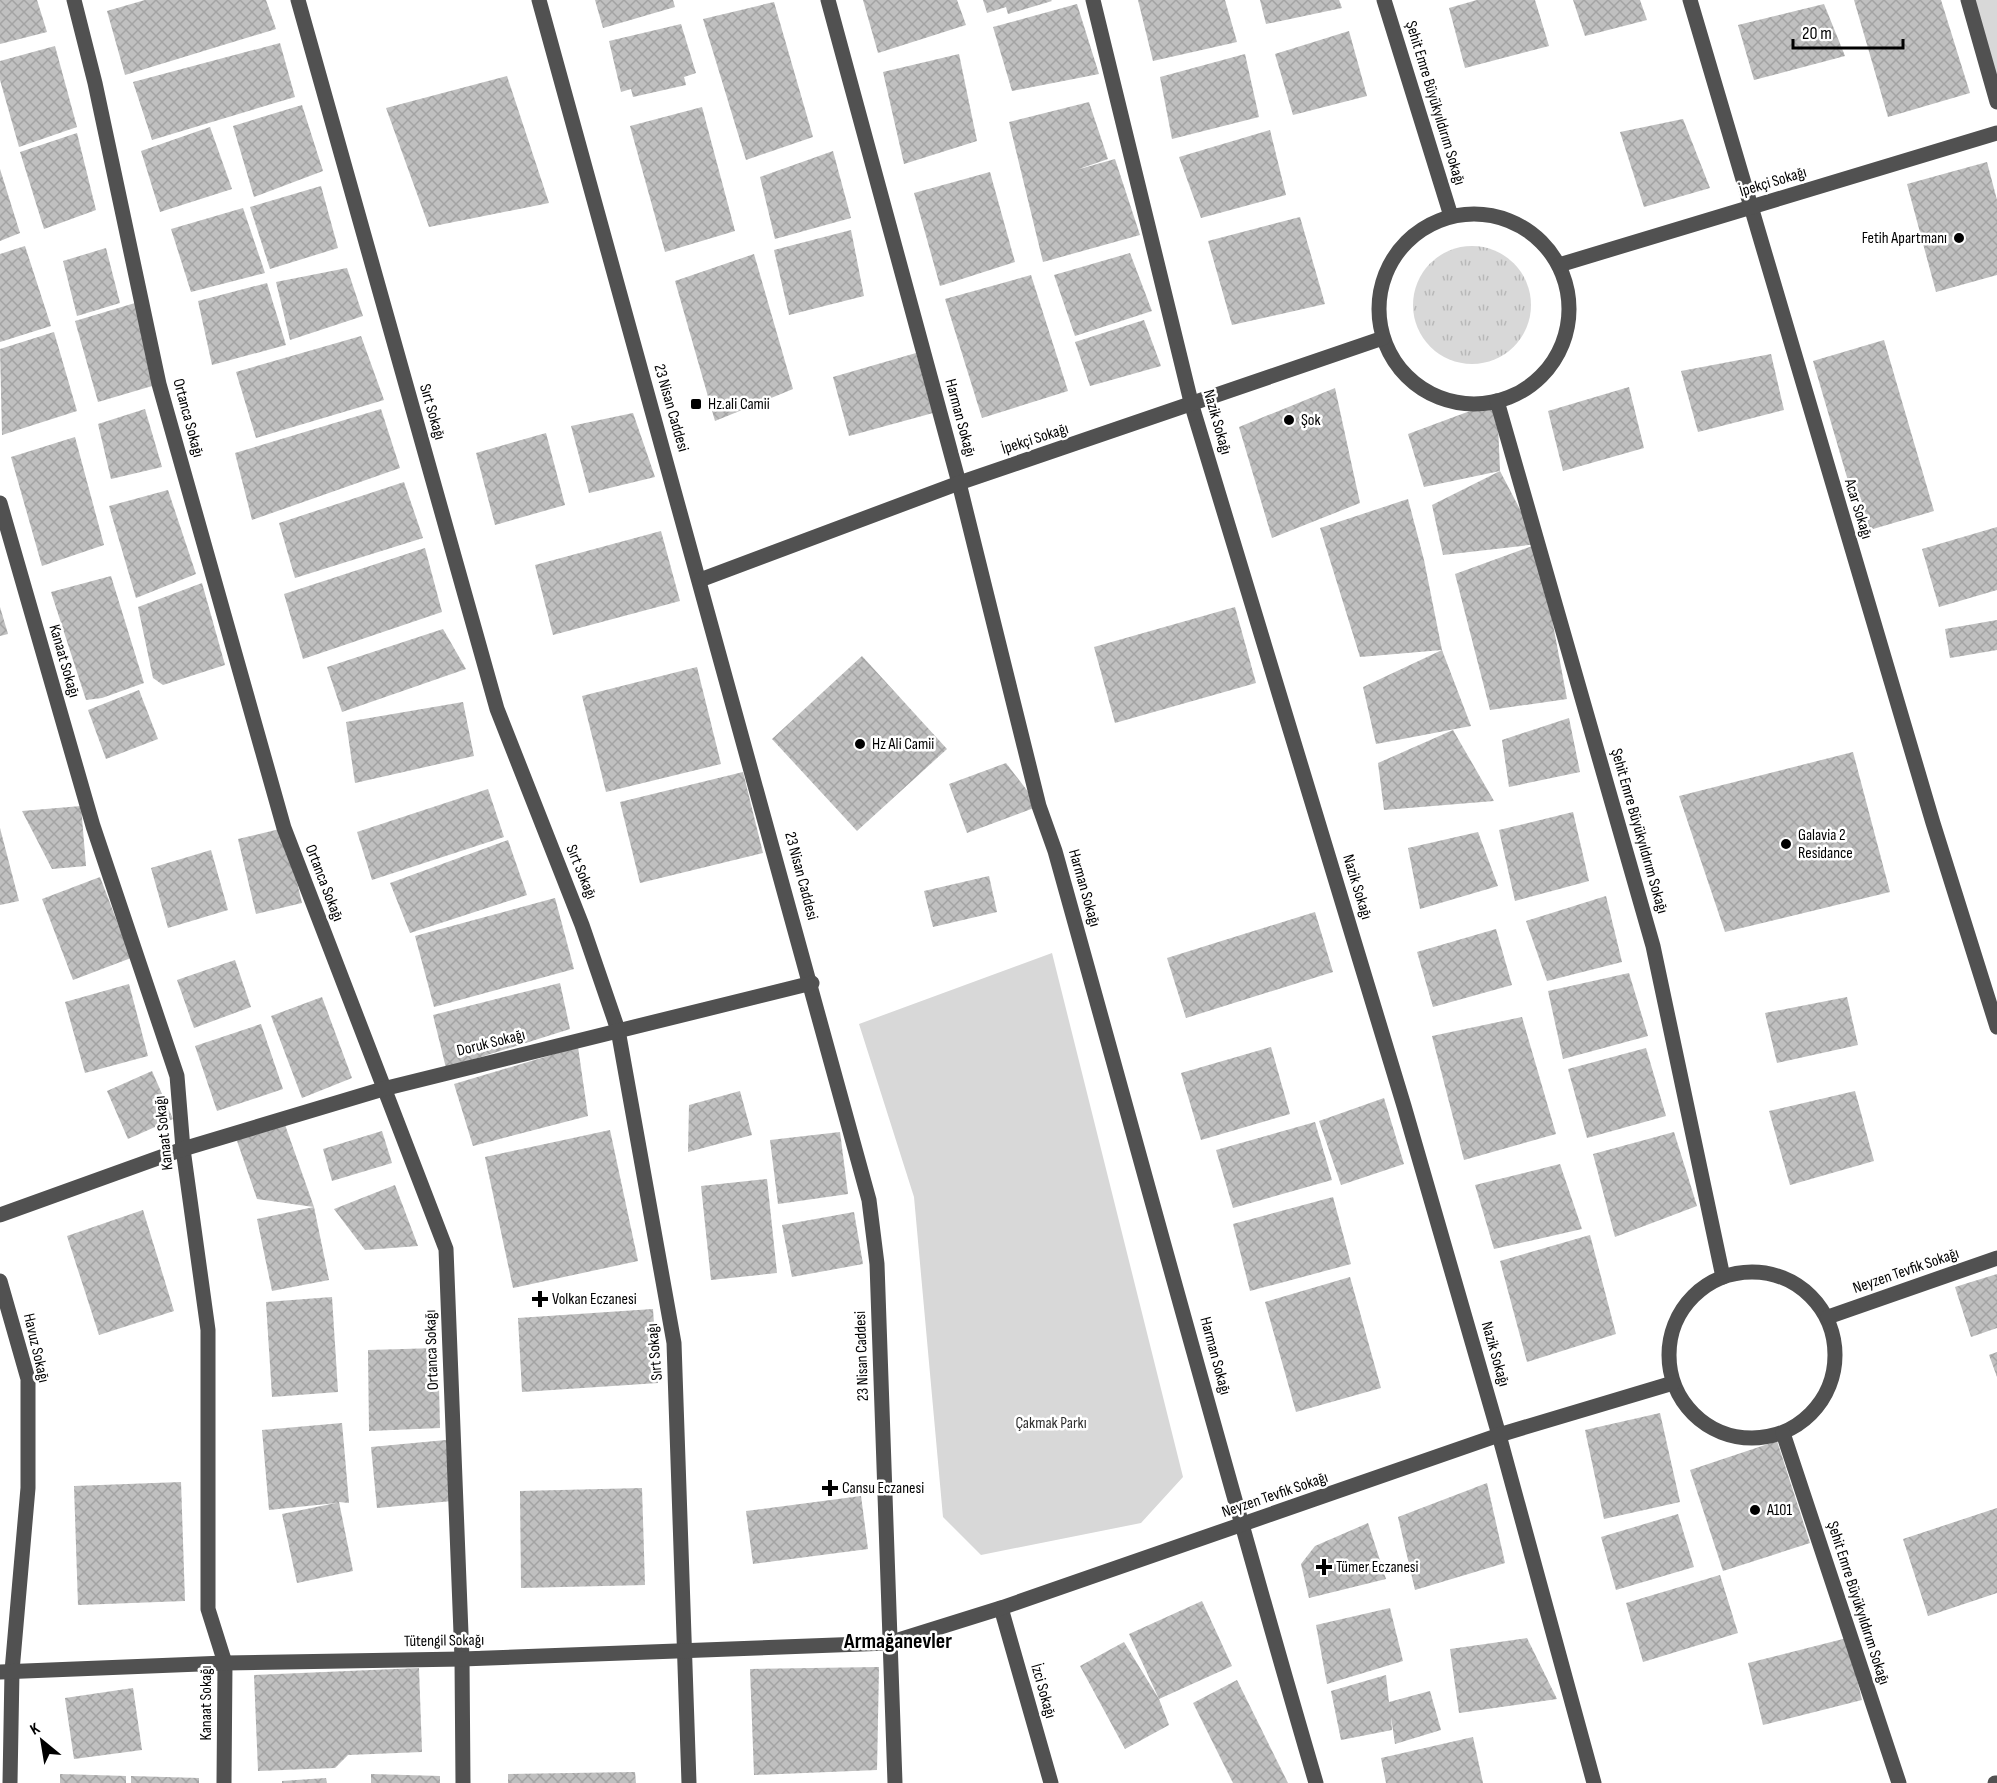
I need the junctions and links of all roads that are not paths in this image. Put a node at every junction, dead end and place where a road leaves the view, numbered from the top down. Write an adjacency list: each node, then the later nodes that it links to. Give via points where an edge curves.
1 (74, 0): 23 (street, Ortanca Sokağı, via 159,384 284,828)
2 (298, 0): 22 (street, Sırt Sokağı, via 497,709 582,925)
3 (538, 0): 19 (street, 23 Nisan Caddesi)
4 (828, 0): 17 (street, Harman Sokağı)
5 (1093, 0): 16 (street, Nazik Sokağı)
6 (1384, 0): 12 (street, Şehit Emre Büyükyıldırım Sokağı)
7 (1690, 0): 11 (street, Acar Sokağı)
8 (1968, 0): 9 (street)
9 (1997, 102)
10 (1997, 133): 11 (street, İpekçi Sokağı)
11 (1750, 208): 13 (street, İpekçi Sokağı); 21 (street, Acar Sokağı)
12 (1451, 216): 13 (street, via 1480,213 1512,221 1539,239); 14 (street, via 1421,229 1397,252 1382,281 1378,314)
13 (1559, 265): 15 (street, via 1569,310 1563,342 1546,371 1527,388)
14 (1383, 338): 15 (street, via 1399,368 1424,390 1455,402); 16 (street, İpekçi Sokağı)
15 (1497, 401): 27 (street, Şehit Emre Büyükyıldırım Sokağı, via 1653,946)
16 (1192, 405): 17 (street, İpekçi Sokağı); 32 (street, Nazik Sokağı)
17 (959, 483): 19 (street, İpekçi Sokağı); 33 (street, Harman Sokağı, via 1040,806)
18 (0, 503): 24 (street, Kanaat Sokağı, via 93,826 177,1076)
19 (700, 580): 20 (street, 23 Nisan Caddesi)
20 (812, 983): 22 (street, Doruk Sokağı); 35 (street, 23 Nisan Caddesi, via 869,1200 876,1253)
21 (1997, 1027)
22 (618, 1030): 23 (street, Doruk Sokağı); 36 (street, Sırt Sokağı, via 674,1343)
23 (383, 1089): 24 (street, Doruk Sokağı); 37 (street, Ortanca Sokağı, via 446,1249)
24 (183, 1149): 25 (street, Doruk Sokağı); 38 (street, Kanaat Sokağı, via 208,1330 208,1609)
25 (0, 1215)
26 (1997, 1258): 29 (street, Neyzen Tevfik Sokağı)
27 (1723, 1277): 29 (street, via 1747,1272 1771,1274 1794,1283); 30 (street, via 1700,1290 1683,1309 1672,1332 1668,1358)
28 (0, 1281): 39 (street, Havuz Sokağı, via 28,1379 28,1488)
29 (1828, 1317): 31 (street, via 1835,1371 1825,1398 1807,1419)
30 (1673, 1383): 31 (street, via 1686,1407 1706,1425 1730,1436 1757,1439); 32 (street, Neyzen Tevfik Sokağı)
31 (1783, 1433): 48 (street, Şehit Emre Büyükyıldırım Sokağı)
32 (1499, 1435): 33 (street, Neyzen Tevfik Sokağı); 47 (street, Nazik Sokağı)
33 (1241, 1526): 34 (street, Neyzen Tevfik Sokağı); 46 (street, Harman Sokağı)
34 (1001, 1608): 35 (street, Neyzen Tevfik Sokağı); 45 (street, İzci Sokağı)
35 (889, 1643): 36 (street, Tütengil Sokağı); 44 (street, 23 Nisan Caddesi)
36 (686, 1651): 37 (street, Tütengil Sokağı); 43 (street, Sırt Sokağı)
37 (462, 1659): 38 (street, Tütengil Sokağı); 42 (street, Ortanca Sokağı)
38 (225, 1663): 39 (street, Tütengil Sokağı); 41 (street, Kanaat Sokağı)
39 (6, 1672): 40 (street, Havuz Sokağı)
40 (10, 1783)
41 (224, 1783)
42 (463, 1783)
43 (688, 1783)
44 (895, 1783)
45 (1051, 1783)
46 (1316, 1783)
47 (1594, 1783)
48 (1899, 1783)

